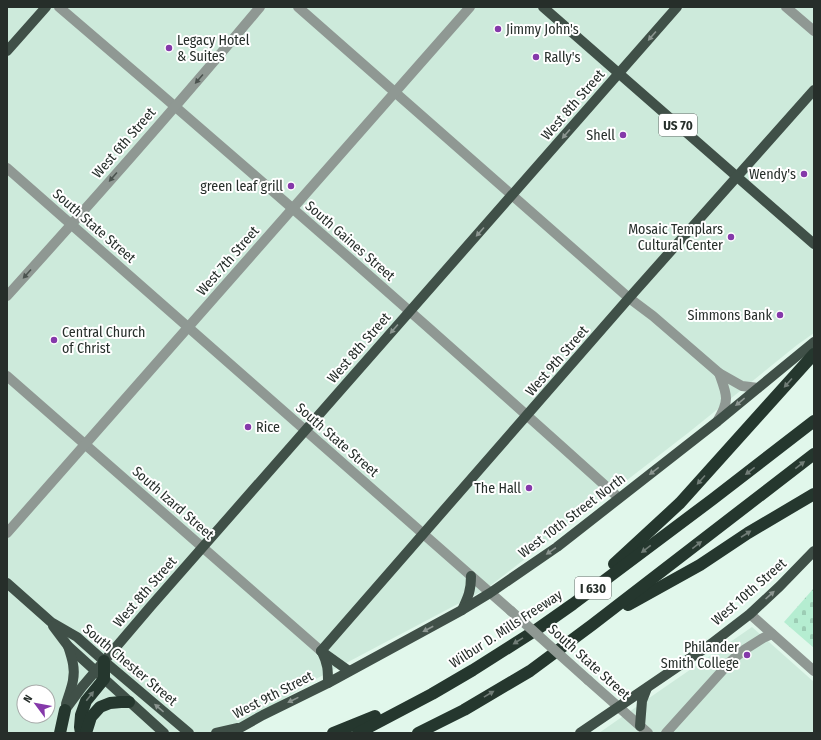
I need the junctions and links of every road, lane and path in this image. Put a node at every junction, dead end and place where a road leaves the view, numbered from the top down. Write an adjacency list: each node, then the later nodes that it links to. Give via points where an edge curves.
1 (46, 7): 10 (main road)
2 (59, 7): 14 (street, South Gaines Street)
3 (260, 7): 14 (street, West 6th Street, one-way to 14)
4 (298, 7): 13 (street)
5 (470, 7): 13 (street, West 7th Street)
6 (543, 7): 11 (main road, US 70)
7 (677, 7): 11 (main road, West 8th Street, one-way to 11)
8 (786, 7): 9 (street)
9 (814, 31)
10 (7, 51)
11 (619, 74): 16 (main road, US 70); 17 (main road, West 8th Street, one-way to 17)
12 (814, 90): 16 (main road, West 9th Street)
13 (395, 92): 17 (street); 18 (street, West 7th Street)
14 (175, 106): 18 (street, South Gaines Street); 19 (street, West 6th Street, one-way to 19)
15 (7, 168): 19 (street, South State Street)
16 (737, 177): 20 (main road, US 70); 22 (main road, West 9th Street)
17 (512, 195): 22 (street); 23 (main road, West 8th Street, one-way to 23)
18 (292, 209): 23 (street, South Gaines Street); 24 (street, West 7th Street)
19 (71, 224): 21 (street, West 6th Street, one-way to 21); 24 (street, South State Street)
20 (814, 244)
21 (7, 296)
22 (630, 298): 27 (street); 31 (main road, West 9th Street)
23 (409, 312): 31 (street, South Gaines Street); 34 (main road, West 8th Street, one-way to 34)
24 (188, 327): 34 (street, South State Street); 35 (street, West 7th Street)
25 (814, 342): 29 (main road, West 10th Street North)
26 (814, 354): 47 (highway, one-way to 47, via 680,503)
27 (719, 373): 29 (street, via 742,386); 32 (street, via 726,398 724,410)
28 (7, 376): 35 (street, South Izard Street)
29 (758, 388): 32 (main road, West 10th Street North, one-way to 32)
30 (814, 414): 37 (highway)
31 (528, 416): 39 (street, South Gaines Street); 41 (main road, West 9th Street)
32 (718, 421): 39 (main road, West 10th Street North, one-way to 39)
33 (814, 421): 37 (highway, Wilbur D. Mills Freeway / I 630)
34 (306, 431): 41 (street, South State Street); 42 (main road, West 8th Street)
35 (85, 444): 40 (street, West 7th Street); 42 (street, South Izard Street)
36 (814, 454): 51 (highway, I 630, one-way to 36)
37 (764, 460): 47 (highway, Wilbur D. Mills Freeway / I 630, one-way to 47)
38 (814, 494): 51 (highway, one-way to 38, via 700,565)
39 (619, 498): 46 (main road, West 10th Street North, one-way to 46, via 557,547)
40 (7, 533)
41 (424, 534): 44 (street, South State Street); 54 (main road, West 9th Street)
42 (202, 548): 54 (street, South Izard Street); 55 (main road, West 8th Street)
43 (814, 551): 49 (main road, West 10th Street, one-way to 43)
44 (471, 576): 46 (street, South State Street); 48 (main road, via 469,595)
45 (7, 583): 50 (main road, South Chester Street)
46 (490, 593): 48 (main road, West 10th Street North); 63 (street, South State Street, bridge)
47 (573, 604): 61 (highway, Wilbur D. Mills Freeway / I 630, one-way to 61, via 536,630)
48 (462, 610): 57 (main road, West 10th Street North, one-way to 57)
49 (750, 614): 52 (street); 60 (main road, West 10th Street)
50 (51, 622): 53 (main road, South Chester Street); 55 (main road, South Chester Street, via 77,637)
51 (592, 625): 65 (highway, I 630, one-way to 51, via 530,671)
52 (772, 634): 56 (street); 80 (street, via 731,660)
53 (68, 646): 58 (main road, South Chester Street); 64 (main road, via 74,673)
54 (321, 651): 57 (main road, South Izard Street); 59 (main road, South Izard Street, via 328,667)
55 (104, 661): 58 (highway); 72 (main road, South Chester Street, one-way to 55)
56 (814, 670)
57 (349, 671): 59 (main road, West 10th Street North)
58 (100, 675): 62 (main road, South Chester Street); 64 (main road, via 82,686); 69 (highway, one-way to 58, via 81,715)
59 (328, 683): 67 (main road, West 9th Street, one-way to 67)
60 (647, 688): 63 (main road, West 10th Street); 66 (main road, via 642,701)
61 (432, 694): 74 (highway); 75 (highway, Wilbur D. Mills Freeway / I 630)
62 (129, 702): 70 (highway, via 110,703 100,707 91,717); 71 (main road, South Chester Street)
63 (618, 707): 66 (street, South State Street); 78 (main road, West 10th Street)
64 (65, 710): 68 (highway)
65 (464, 710): 76 (highway, I 630); 77 (highway)
66 (640, 726): 79 (street, South State Street)
67 (236, 730): 73 (main road, West 9th Street)
68 (60, 733)
69 (81, 733)
70 (86, 733)
71 (164, 733)
72 (190, 733)
73 (216, 733)
74 (333, 733)
75 (358, 733)
76 (418, 733)
77 (426, 733)
78 (580, 733)
79 (648, 733)
80 (666, 733)

